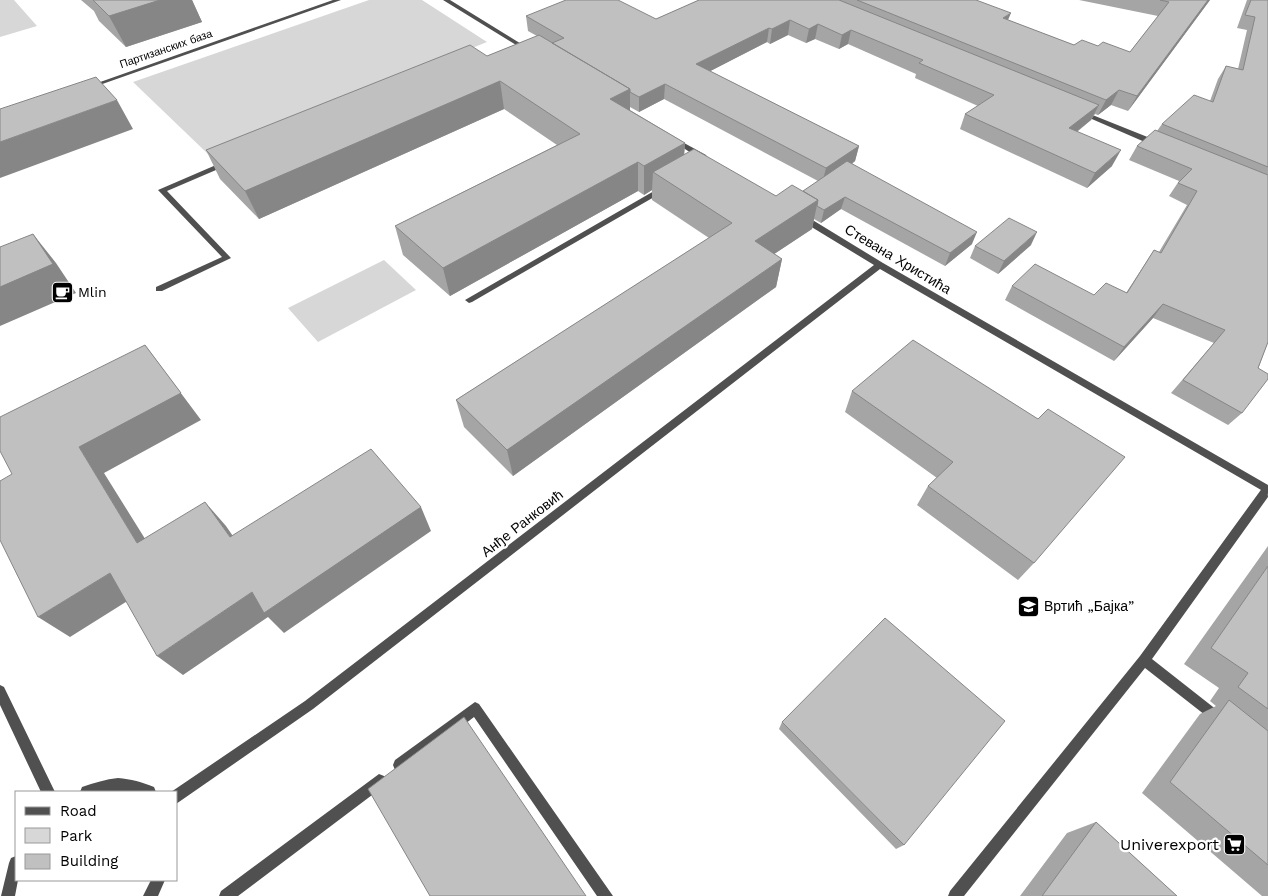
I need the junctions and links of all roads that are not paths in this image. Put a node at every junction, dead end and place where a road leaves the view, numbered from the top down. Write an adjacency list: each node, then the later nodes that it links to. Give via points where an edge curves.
1 (338, 0): 6 (street, Партизанских база)
2 (446, 0): 3 (street)
3 (518, 44): 4 (street); 5 (street)
4 (510, 47)
5 (532, 53)
6 (77, 91)
7 (1076, 110): 9 (street)
8 (671, 138): 11 (street, via 711,162)
9 (1168, 148)
10 (235, 160): 15 (street, via 162,190 227,258)
11 (702, 167)
12 (668, 187): 16 (street)
13 (793, 212): 14 (street, Стевана Христића)
14 (880, 265): 17 (street, Стевана Христића); 24 (street, Анђе Ранковић, via 309,705)
15 (159, 289)
16 (469, 300)
17 (1268, 489): 18 (street)
18 (1144, 660): 20 (street); 31 (street)
19 (0, 691): 21 (street)
20 (1229, 727)
21 (48, 791)
22 (90, 791): 23 (street, via 106,785 129,785)
23 (145, 791)
24 (178, 796)
25 (15, 866): 27 (street)
26 (158, 881): 28 (street)
27 (8, 896)
28 (150, 896)
29 (226, 896): 30 (street, via 475,708)
30 (606, 896)
31 (955, 896)

